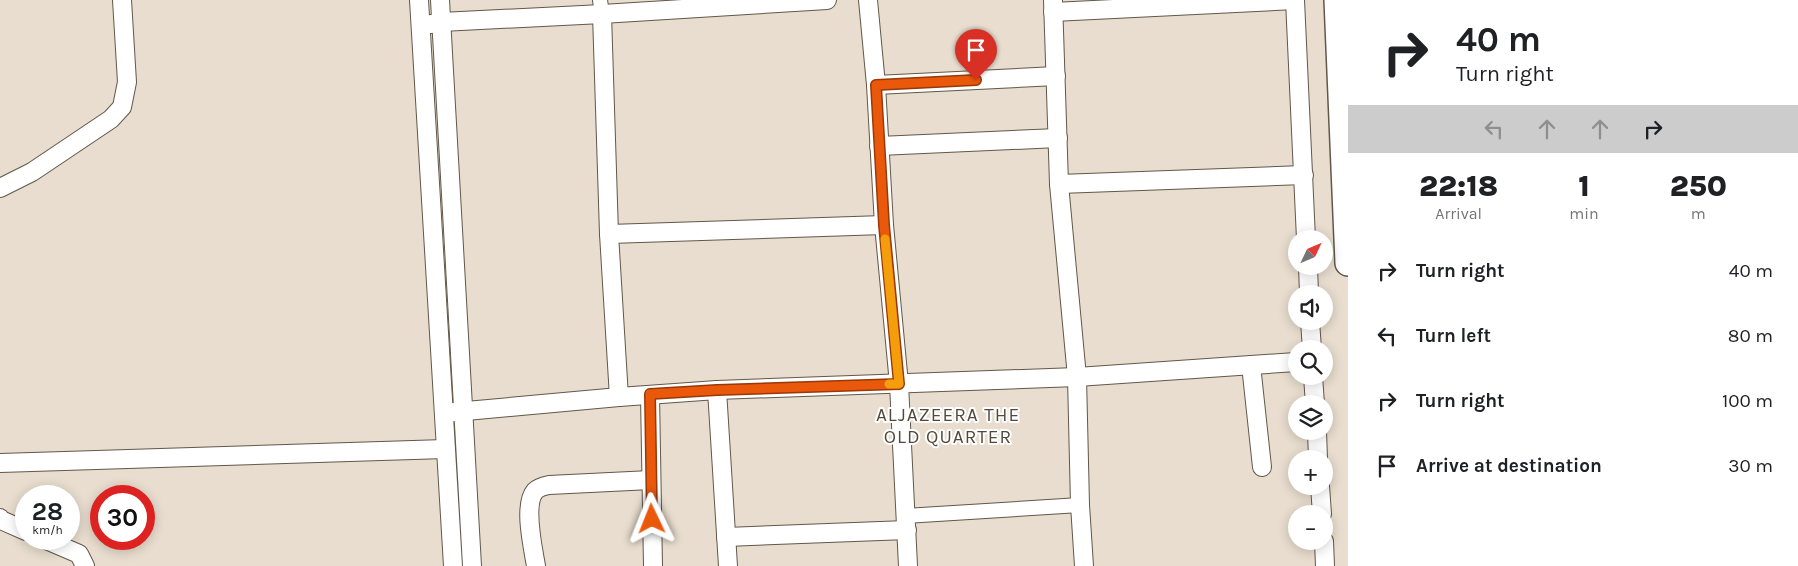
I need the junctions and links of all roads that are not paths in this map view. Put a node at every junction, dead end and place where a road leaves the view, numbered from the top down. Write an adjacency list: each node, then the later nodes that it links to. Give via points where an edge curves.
1 (122, 0): 16 (street, via 127,82 122,107 111,119)
2 (419, 0): 11 (street)
3 (440, 0): 10 (street)
4 (828, 0): 9 (street)
5 (868, 0): 13 (street)
6 (1295, 0): 8 (street); 18 (street)
7 (1337, 0): 24 (main road)
8 (1053, 6): 12 (street)
9 (601, 7): 10 (street); 23 (street)
10 (441, 22): 11 (street); 32 (street)
11 (421, 26): 33 (street)
12 (1056, 76): 13 (street); 14 (street)
13 (876, 85): 15 (street)
14 (1058, 138): 15 (street); 19 (street)
15 (879, 146): 21 (street)
16 (32, 172): 17 (street); 20 (street)
17 (0, 173)
18 (1304, 175): 19 (street); 22 (street)
19 (1059, 184): 27 (street)
20 (0, 188)
21 (884, 225): 23 (street); 28 (street)
22 (1306, 230)
23 (609, 234): 31 (street)
24 (1348, 263)
25 (1288, 363): 26 (street)
26 (1251, 365): 27 (street); 36 (street)
27 (1077, 377): 28 (street); 38 (street)
28 (899, 384): 29 (street); 40 (street)
29 (717, 390): 30 (street); 42 (street)
30 (650, 394): 31 (street); 37 (street)
31 (619, 397): 32 (street)
32 (462, 412): 33 (street); 47 (street)
33 (444, 413): 34 (street)
34 (445, 448): 35 (street); 46 (street)
35 (0, 463)
36 (1262, 467)
37 (651, 480): 48 (street, via 549,485 534,492 529,511); 49 (street)
38 (1080, 505): 40 (street); 52 (street)
39 (0, 518): 41 (street)
40 (906, 523): 42 (street); 51 (street)
41 (15, 526)
42 (726, 537): 50 (street)
43 (70, 550): 45 (street, via 79,554)
44 (1324, 550): 53 (street)
45 (84, 566)
46 (452, 566)
47 (472, 566)
48 (536, 566)
49 (653, 566)
50 (728, 566)
51 (908, 566)
52 (1084, 566)
53 (1325, 566)

